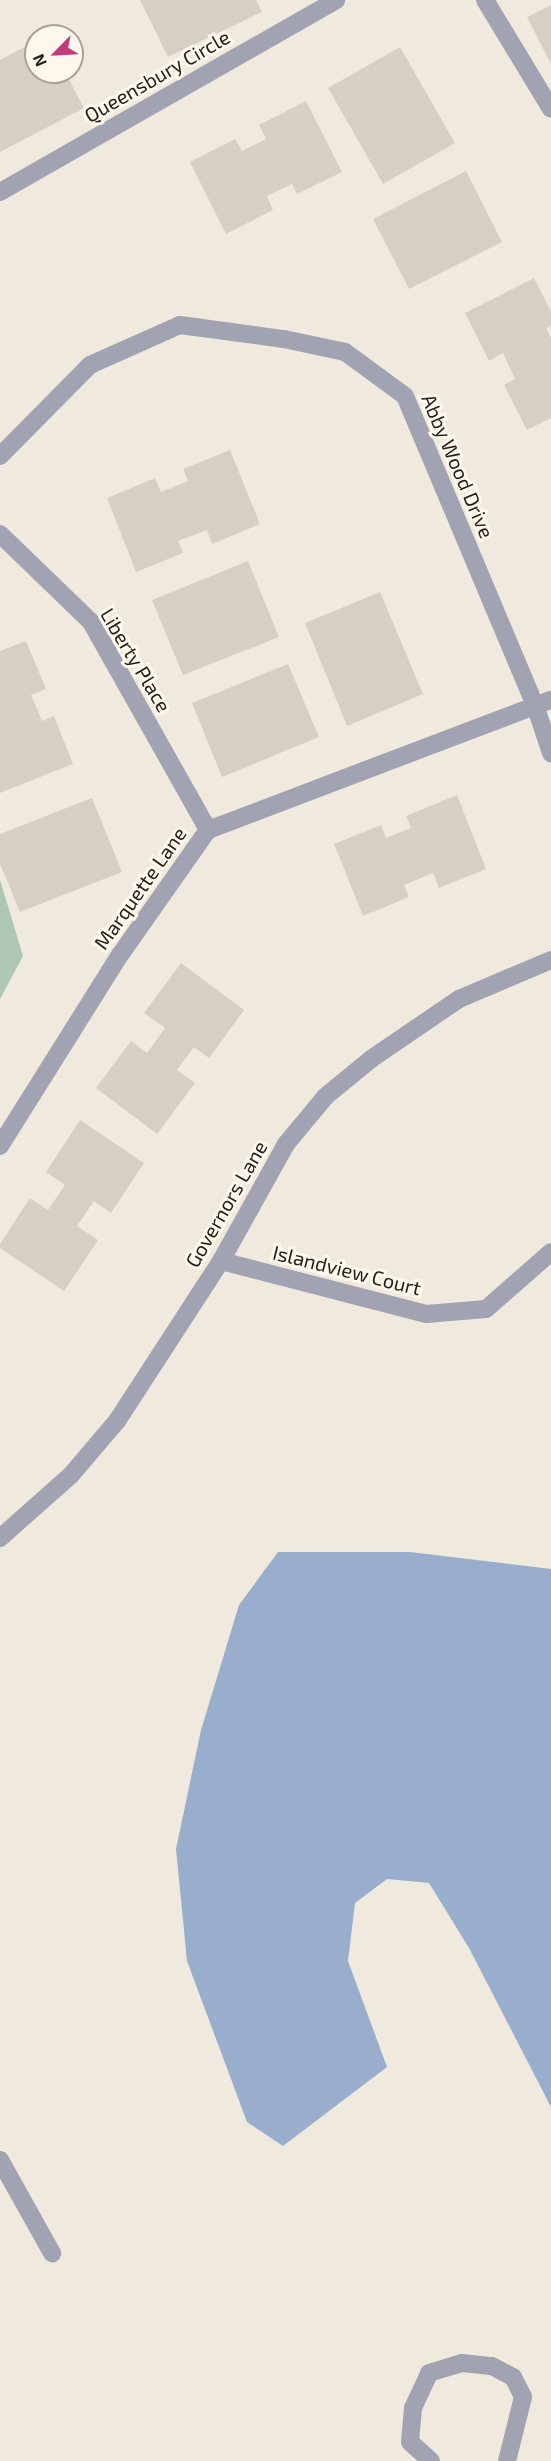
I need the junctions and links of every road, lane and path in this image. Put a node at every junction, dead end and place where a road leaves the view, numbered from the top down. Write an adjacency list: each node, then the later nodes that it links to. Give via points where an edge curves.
1 (336, 0): 4 (street, Queensbury Circle)
2 (485, 0): 3 (street)
3 (551, 109)
4 (0, 192)
5 (0, 456): 7 (street, Abby Wood Drive, via 90,365 180,325 345,352 405,396)
6 (0, 534): 9 (street, Liberty Place, via 91,622)
7 (543, 702): 8 (street, Abby Wood Drive); 9 (street, Marquette Lane)
8 (551, 753)
9 (208, 830): 11 (street, Marquette Lane, via 120,955)
10 (551, 960): 13 (street, Governors Lane, via 459,999 371,1059 326,1096 286,1144)
11 (0, 1146)
12 (551, 1252): 13 (street, Islandview Court, via 486,1309 426,1314)
13 (221, 1261): 14 (street, Governors Lane, via 117,1421 71,1475)
14 (0, 1538)
15 (0, 2160): 16 (street)
16 (52, 2253)
17 (431, 2461): 18 (street, via 410,2442 413,2408 429,2373 462,2363 492,2366 513,2377 523,2397)
18 (507, 2461)

